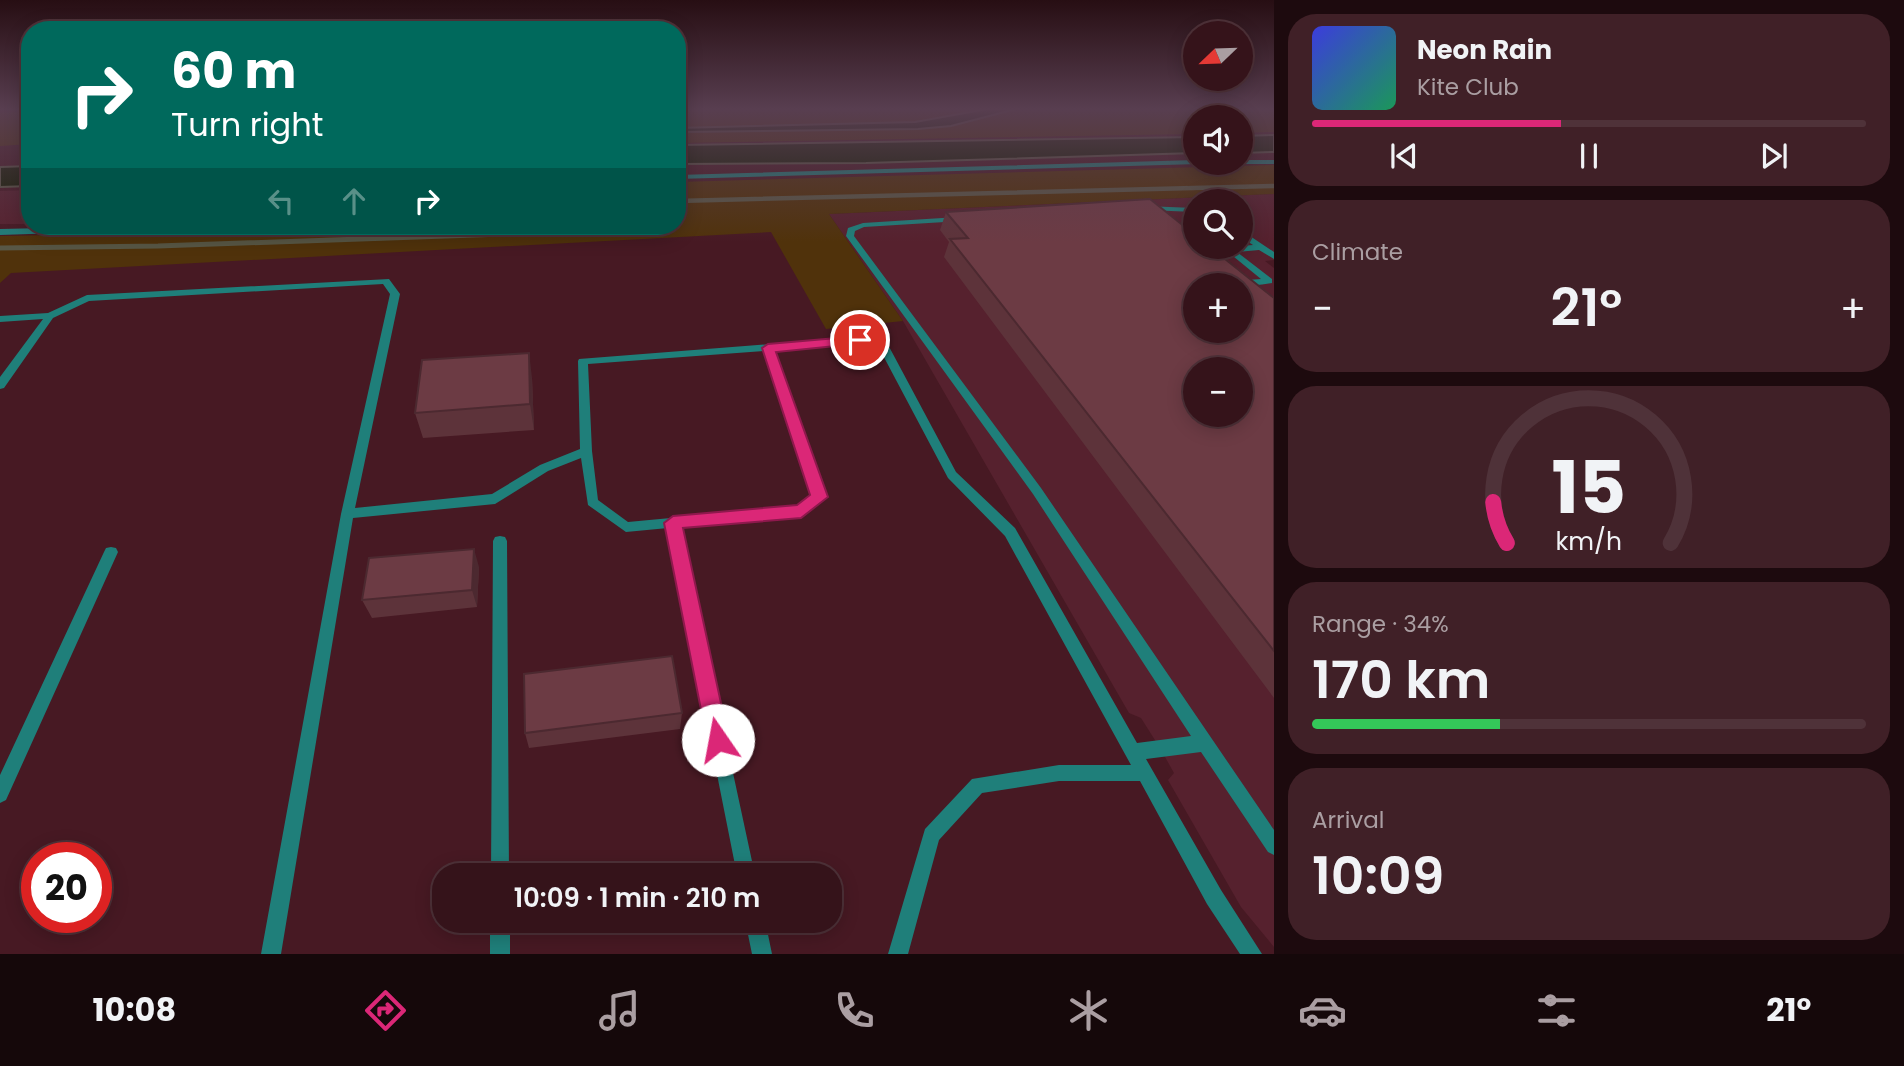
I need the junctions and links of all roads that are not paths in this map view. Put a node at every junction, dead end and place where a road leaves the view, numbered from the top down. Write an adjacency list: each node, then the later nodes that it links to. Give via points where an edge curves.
1 (1183, 162): 4 (lane)
2 (1253, 162): 3 (lane)
3 (1274, 162)
4 (686, 177)
5 (1136, 209): 6 (lane)
6 (1183, 210)
7 (975, 218): 27 (lane, via 854,228 850,236 1037,491)
8 (21, 231): 9 (lane)
9 (0, 232)
10 (1253, 241): 11 (lane)
11 (1261, 247): 12 (lane); 13 (lane)
12 (1253, 248)
13 (1274, 256)
14 (1211, 259): 16 (lane)
15 (1241, 259): 17 (lane, via 1269,281 1246,283)
16 (1219, 265)
17 (1228, 272)
18 (50, 316): 19 (lane); 21 (lane); 23 (lane, via 87,298 386,281 396,294)
19 (0, 319)
20 (768, 348): 22 (lane, via 583,361); 24 (lane, via 819,497 801,511); 28 (lane, via 860,340 882,343 952,475 1010,532)
21 (0, 385)
22 (586, 451): 23 (lane, via 544,468 495,499); 24 (lane, via 592,502 626,527)
23 (346, 514): 36 (lane)
24 (673, 523): 33 (lane)
25 (500, 541): 32 (lane)
26 (111, 552): 30 (lane)
27 (1204, 743): 28 (lane); 31 (lane)
28 (1132, 752): 29 (lane)
29 (1144, 773): 39 (lane, via 1059,773 978,785 931,835); 40 (lane)
30 (0, 794)
31 (1274, 846)
32 (500, 863)
33 (744, 863)
34 (500, 933): 37 (lane)
35 (758, 933): 38 (lane)
36 (271, 954)
37 (500, 954)
38 (762, 954)
39 (898, 954)
40 (1252, 954)

